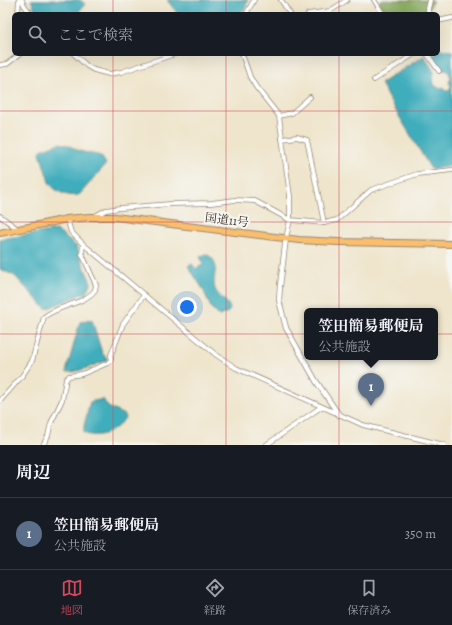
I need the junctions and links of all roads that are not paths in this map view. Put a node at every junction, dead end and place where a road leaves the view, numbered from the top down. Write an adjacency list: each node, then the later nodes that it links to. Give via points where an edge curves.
1 (19, 0): 8 (street)
2 (22, 0): 9 (street)
3 (254, 0): 10 (street)
4 (281, 0): 11 (street)
5 (346, 0): 12 (street, via 330,10)
6 (374, 0): 13 (street)
7 (430, 0): 14 (street)
8 (18, 12)
9 (29, 12)
10 (247, 12)
11 (289, 12)
12 (319, 12)
13 (382, 12)
14 (428, 12)
15 (452, 18): 16 (street)
16 (440, 21)
17 (17, 56): 23 (street, via 7,64)
18 (76, 56): 19 (street, via 86,66 109,74)
19 (168, 56)
20 (243, 56): 27 (street, via 250,77)
21 (411, 56): 25 (street)
22 (428, 56): 24 (street)
23 (0, 65)
24 (438, 72)
25 (374, 80)
26 (310, 97): 27 (street, via 292,113)
27 (278, 116): 28 (street)
28 (282, 139): 33 (street, via 290,196); 34 (street, via 297,137 307,140)
29 (452, 170): 34 (street, via 416,174 377,187 336,220)
30 (0, 216): 35 (street)
31 (92, 217): 32 (highway, 国道11号); 33 (street, via 113,209 235,200 255,201); 37 (highway, 国道11号, via 125,218)
32 (67, 219): 35 (highway, 国道11号); 38 (street, via 71,232)
33 (290, 220): 34 (street); 37 (street)
34 (324, 223)
35 (18, 229): 36 (highway, 国道11号)
36 (0, 233)
37 (286, 238): 39 (highway, 国道11号, via 338,242); 41 (street, via 280,286 282,314 286,328)
38 (83, 244): 40 (street); 43 (street, via 82,254 96,285 95,290 88,297 50,312 44,317 32,361)
39 (452, 244)
40 (144, 295): 44 (street, via 215,354 236,368); 46 (street, via 123,324 111,360 66,379 62,400)
41 (304, 360)
42 (304, 360): 45 (street)
43 (0, 401)
44 (321, 407): 45 (street); 47 (street)
45 (339, 414): 48 (street, via 363,425)
46 (43, 445)
47 (266, 445)
48 (444, 445)

